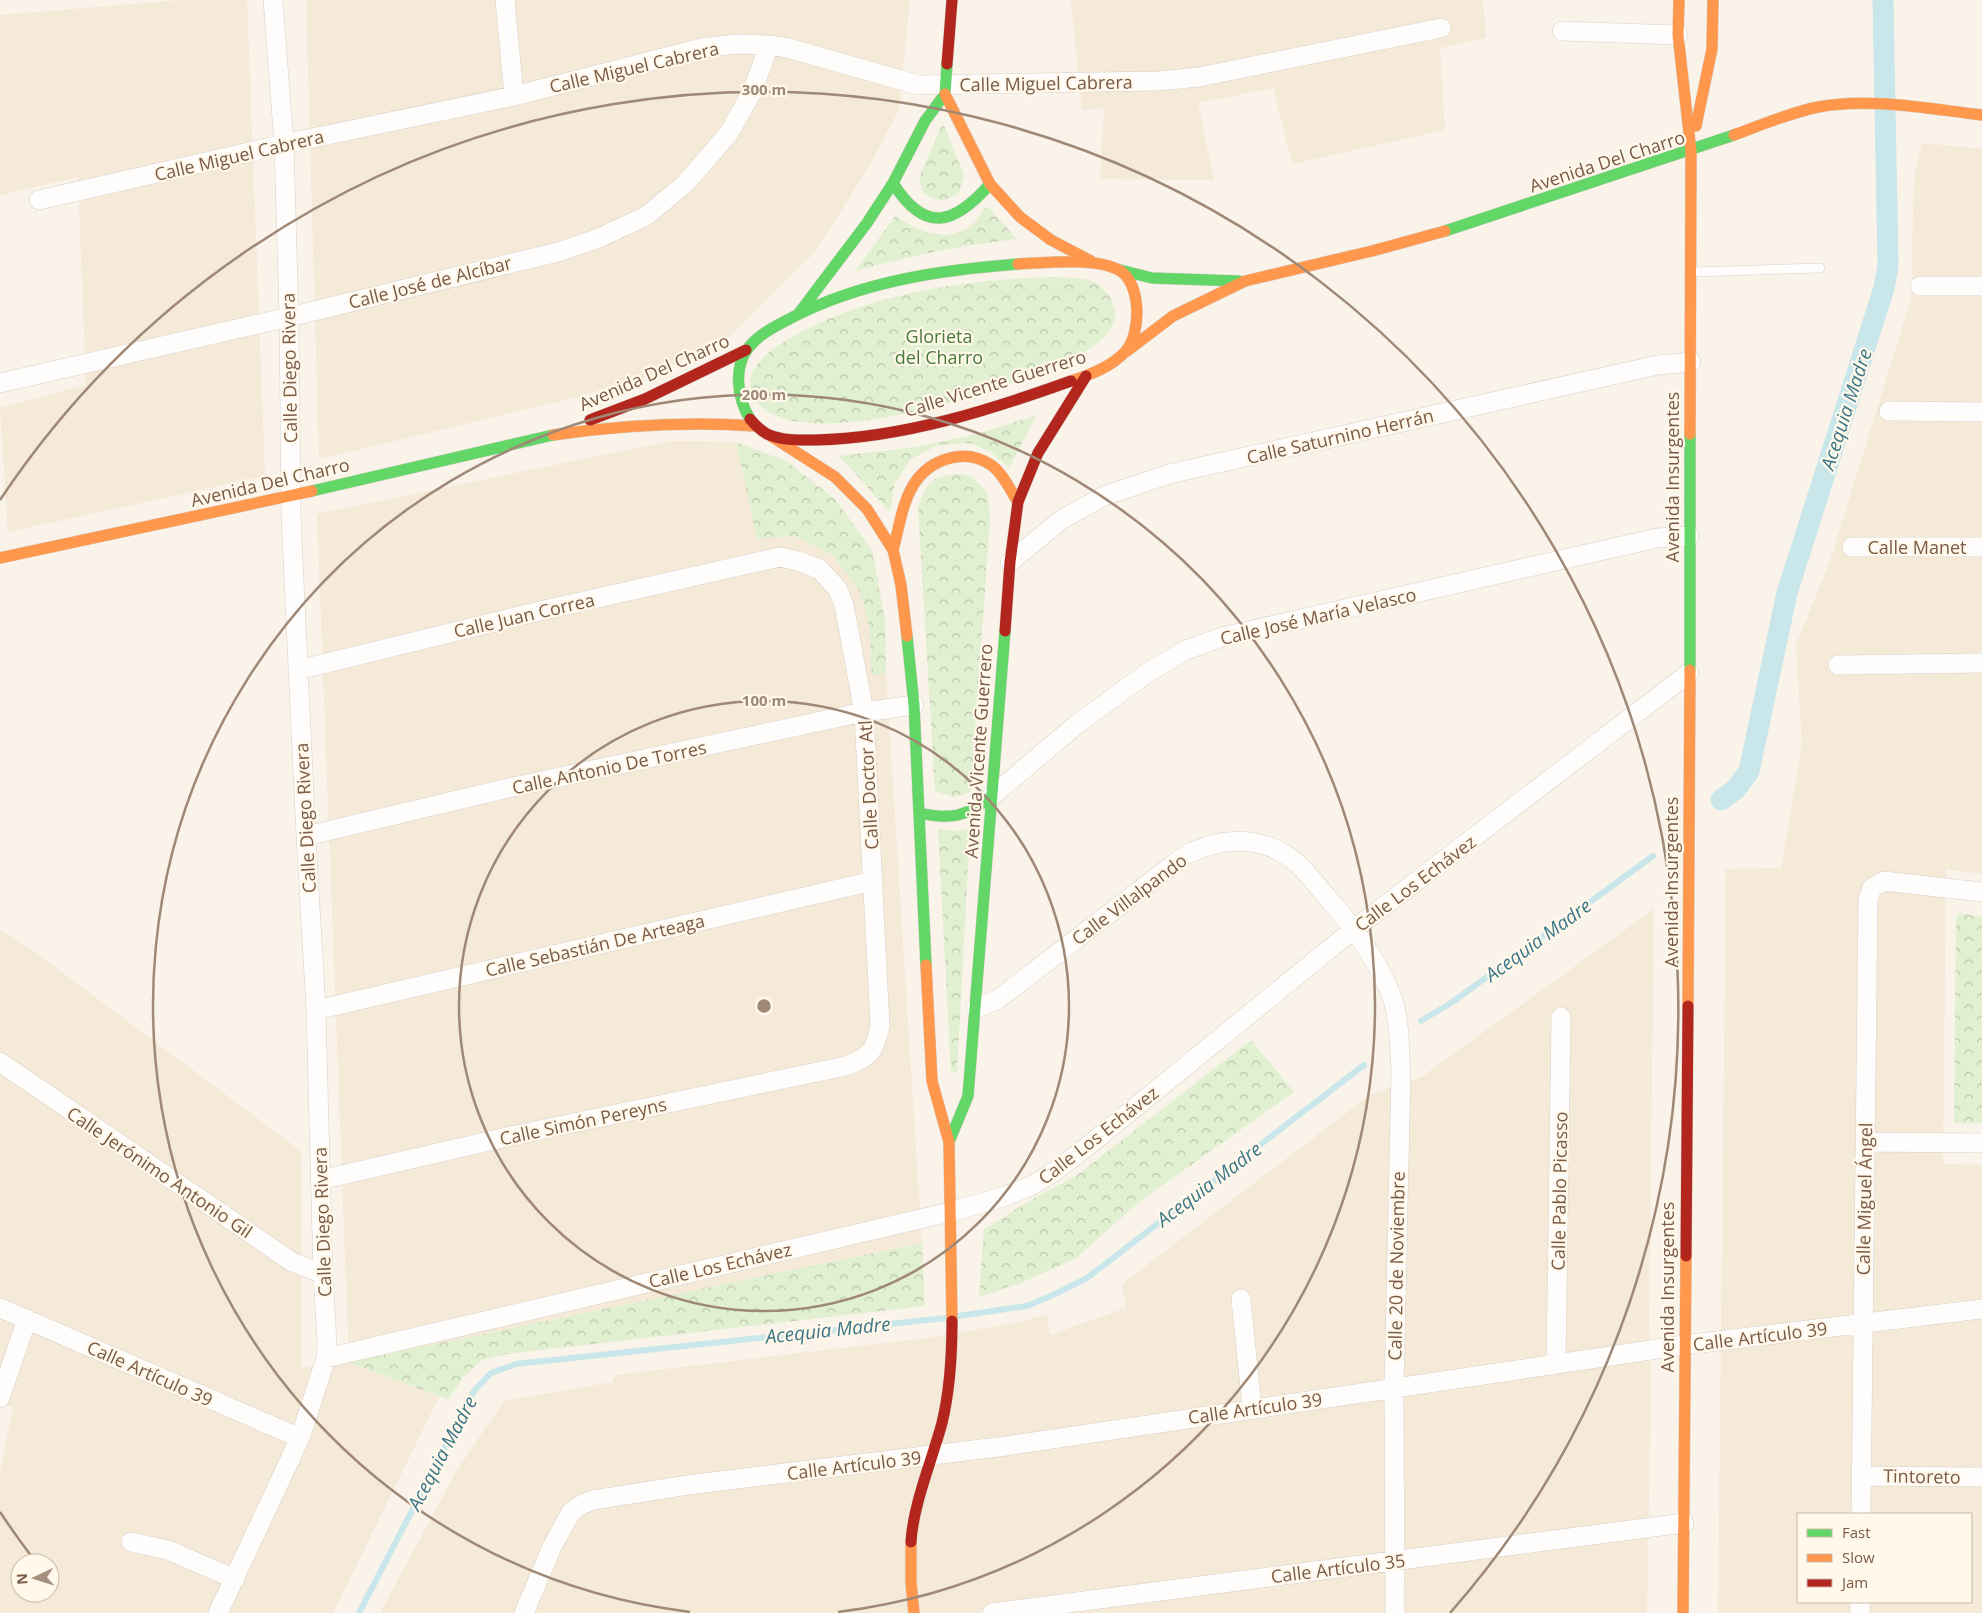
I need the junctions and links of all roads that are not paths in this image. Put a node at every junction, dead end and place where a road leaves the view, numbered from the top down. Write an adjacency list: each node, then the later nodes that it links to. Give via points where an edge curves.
1 (273, 0): 13 (street, Calle Diego Rivera)
2 (505, 0): 11 (street)
3 (952, 0): 10 (street)
4 (1679, 0): 8 (street, Avenida Insurgentes)
5 (1713, 0): 14 (street, Avenida Insurgentes, via 1712,49)
6 (1440, 28): 10 (street, Calle Miguel Cabrera, via 1199,77)
7 (1562, 31): 8 (street)
8 (1678, 35): 14 (street, Avenida Insurgentes)
9 (769, 45): 10 (street, Calle Miguel Cabrera, via 906,82); 11 (street, Calle Miguel Cabrera, via 702,48); 26 (street, Calle José de Alcíbar, via 753,90 728,133 685,184 646,216 600,238 558,252)
10 (946, 89): 15 (street, via 924,121); 16 (street)
11 (514, 96): 13 (street, Calle Miguel Cabrera)
12 (1982, 115): 14 (street, Avenida Del Charro, via 1902,106 1854,104 1819,107)
13 (284, 144): 17 (street, Calle Miguel Cabrera); 26 (street, Calle Diego Rivera)
14 (1691, 152): 21 (street, Avenida Insurgentes); 22 (street, Avenida Del Charro, via 1464,226)
15 (893, 183): 16 (street, via 904,202 914,211 931,218 948,216 966,208); 25 (street, via 867,223)
16 (990, 184): 18 (street, via 1020,217 1051,240)
17 (39, 200)
18 (1097, 264): 20 (street); 25 (street, via 971,267 852,293)
19 (1820, 268): 21 (lane)
20 (1120, 270): 22 (street, Avenida Del Charro, via 1152,278); 28 (street, via 1133,288 1137,303 1134,331)
21 (1690, 272): 29 (street, Avenida Insurgentes)
22 (1245, 281): 28 (street, Avenida Del Charro, via 1173,316)
23 (1920, 286): 24 (street)
24 (1982, 286)
25 (798, 313): 27 (street, via 764,333)
26 (289, 317): 31 (street, Calle José de Alcíbar); 37 (street, Calle Diego Rivera)
27 (746, 350): 34 (street, Calle Vicente Guerrero, via 739,385 745,411); 35 (street, Avenida Del Charro, via 645,399)
28 (1126, 351): 30 (street, Calle Vicente Guerrero)
29 (1691, 362): 39 (street, Avenida Insurgentes); 44 (street, Calle Saturnino Herrán, via 1658,365 1169,474 1104,496 1061,520)
30 (1086, 376): 36 (street, Calle Vicente Guerrero, via 914,428 811,441); 38 (street, Avenida Vicente Guerrero, via 1038,453)
31 (0, 383)
32 (1889, 411): 33 (street)
33 (1982, 412)
34 (756, 426): 35 (street, Avenida Del Charro, via 651,424); 36 (street, Calle Vicente Guerrero)
35 (548, 436): 37 (street, Avenida Del Charro)
36 (771, 436): 42 (street, Avenida Vicente Guerrero, via 835,477 868,510)
37 (290, 496): 43 (street, Avenida Del Charro); 48 (street, Calle Diego Rivera)
38 (1018, 502): 42 (street, via 1003,477 977,458 952,457 937,462 914,484); 44 (street, Avenida Vicente Guerrero)
39 (1689, 536): 49 (street, Avenida Insurgentes); 52 (street, Calle José María Velasco, via 1657,538 1222,637 1186,650 1147,673 1076,725)
40 (1852, 547): 41 (street, Calle Manet)
41 (1982, 547)
42 (893, 550): 50 (street, Avenida Vicente Guerrero, via 901,585)
43 (0, 558)
44 (1010, 562): 52 (street, Avenida Vicente Guerrero)
45 (751, 563): 48 (street, Calle Juan Correa); 51 (street, Calle Doctor Atl, via 780,557 798,561 819,569 833,583 844,605)
46 (1982, 664): 47 (street)
47 (1838, 665)
48 (298, 670): 54 (street, Calle Diego Rivera)
49 (1689, 673): 57 (street, Calle Los Echávez); 74 (street, Avenida Insurgentes)
50 (914, 704): 51 (street, Calle Antonio De Torres); 53 (street, Avenida Vicente Guerrero)
51 (864, 712): 54 (street, Calle Antonio De Torres, via 504,789); 55 (street, Calle Doctor Atl)
52 (992, 796): 53 (street, via 975,810 957,816 937,817); 58 (street, Avenida Vicente Guerrero)
53 (919, 813): 63 (street, Avenida Vicente Guerrero, via 932,1081)
54 (306, 836): 59 (street, Calle Diego Rivera)
55 (874, 881): 59 (street, Calle Sebastián De Arteaga); 62 (street, Calle Doctor Atl, via 880,1026 877,1042 870,1053)
56 (1982, 892): 64 (street, Calle Miguel Ángel, via 1884,881 1876,885 1869,895)
57 (1354, 929): 58 (street, Calle Villalpando, via 1300,866 1278,849 1249,840 1209,846 1190,852 997,1000); 67 (street, Calle Los Echávez, via 1055,1171 1034,1185 1006,1196); 77 (street, Calle 20 de Noviembre, via 1382,973 1393,1001 1399,1036)
58 (976, 1008): 63 (street, Avenida Vicente Guerrero, via 968,1096)
59 (316, 1010): 66 (street, Calle Diego Rivera)
60 (1561, 1017): 76 (street, Calle Pablo Picasso)
61 (0, 1062): 68 (street, Calle Jerónimo Antonio Gil, via 292,1262)
62 (846, 1066): 66 (street, Calle Simón Pereyns, via 511,1136)
63 (949, 1142): 67 (street, Avenida Vicente Guerrero)
64 (1865, 1142): 65 (street); 73 (street, Calle Miguel Ángel)
65 (1982, 1143)
66 (320, 1180): 68 (street, Calle Diego Rivera)
67 (950, 1212): 75 (street, Calle Los Echávez); 81 (street, Avenida Vicente Guerrero, via 952,1339 946,1400)
68 (323, 1274): 75 (street, Calle Diego Rivera)
69 (1241, 1299): 79 (street)
70 (0, 1308): 72 (street, Calle Artículo 39)
71 (1982, 1309): 73 (street, Calle Artículo 39)
72 (27, 1318): 78 (street); 80 (street, Calle Artículo 39)
73 (1862, 1324): 74 (street, Calle Artículo 39); 82 (street, Calle Miguel Ángel)
74 (1684, 1345): 76 (street, Calle Artículo 39); 85 (street, Avenida Insurgentes)
75 (326, 1358): 80 (street, Calle Diego Rivera)
76 (1556, 1365): 77 (street, Calle Artículo 39)
77 (1394, 1388): 79 (street, Calle Artículo 39); 87 (street, Calle 20 de Noviembre)
78 (0, 1398)
79 (1252, 1408): 81 (street, Calle Artículo 39)
80 (300, 1438): 88 (street, Calle Diego Rivera)
81 (931, 1456): 90 (street, Calle Artículo 39, via 688,1485 593,1500 571,1512); 91 (street, Avenida Vicente Guerrero, via 911,1539)
82 (1862, 1476): 83 (street, Tintoreto); 84 (street, Calle Miguel Ángel)
83 (1982, 1477)
84 (1861, 1513)
85 (1684, 1522): 87 (street, Calle Artículo 35); 94 (street, Avenida Insurgentes)
86 (131, 1542): 88 (street, via 168,1550)
87 (1396, 1560): 92 (street, Calle Artículo 35); 93 (street, Calle 20 de Noviembre)
88 (235, 1579): 89 (street, Calle Diego Rivera)
89 (218, 1613)
90 (524, 1613)
91 (914, 1613)
92 (992, 1613)
93 (1395, 1613)
94 (1683, 1613)

